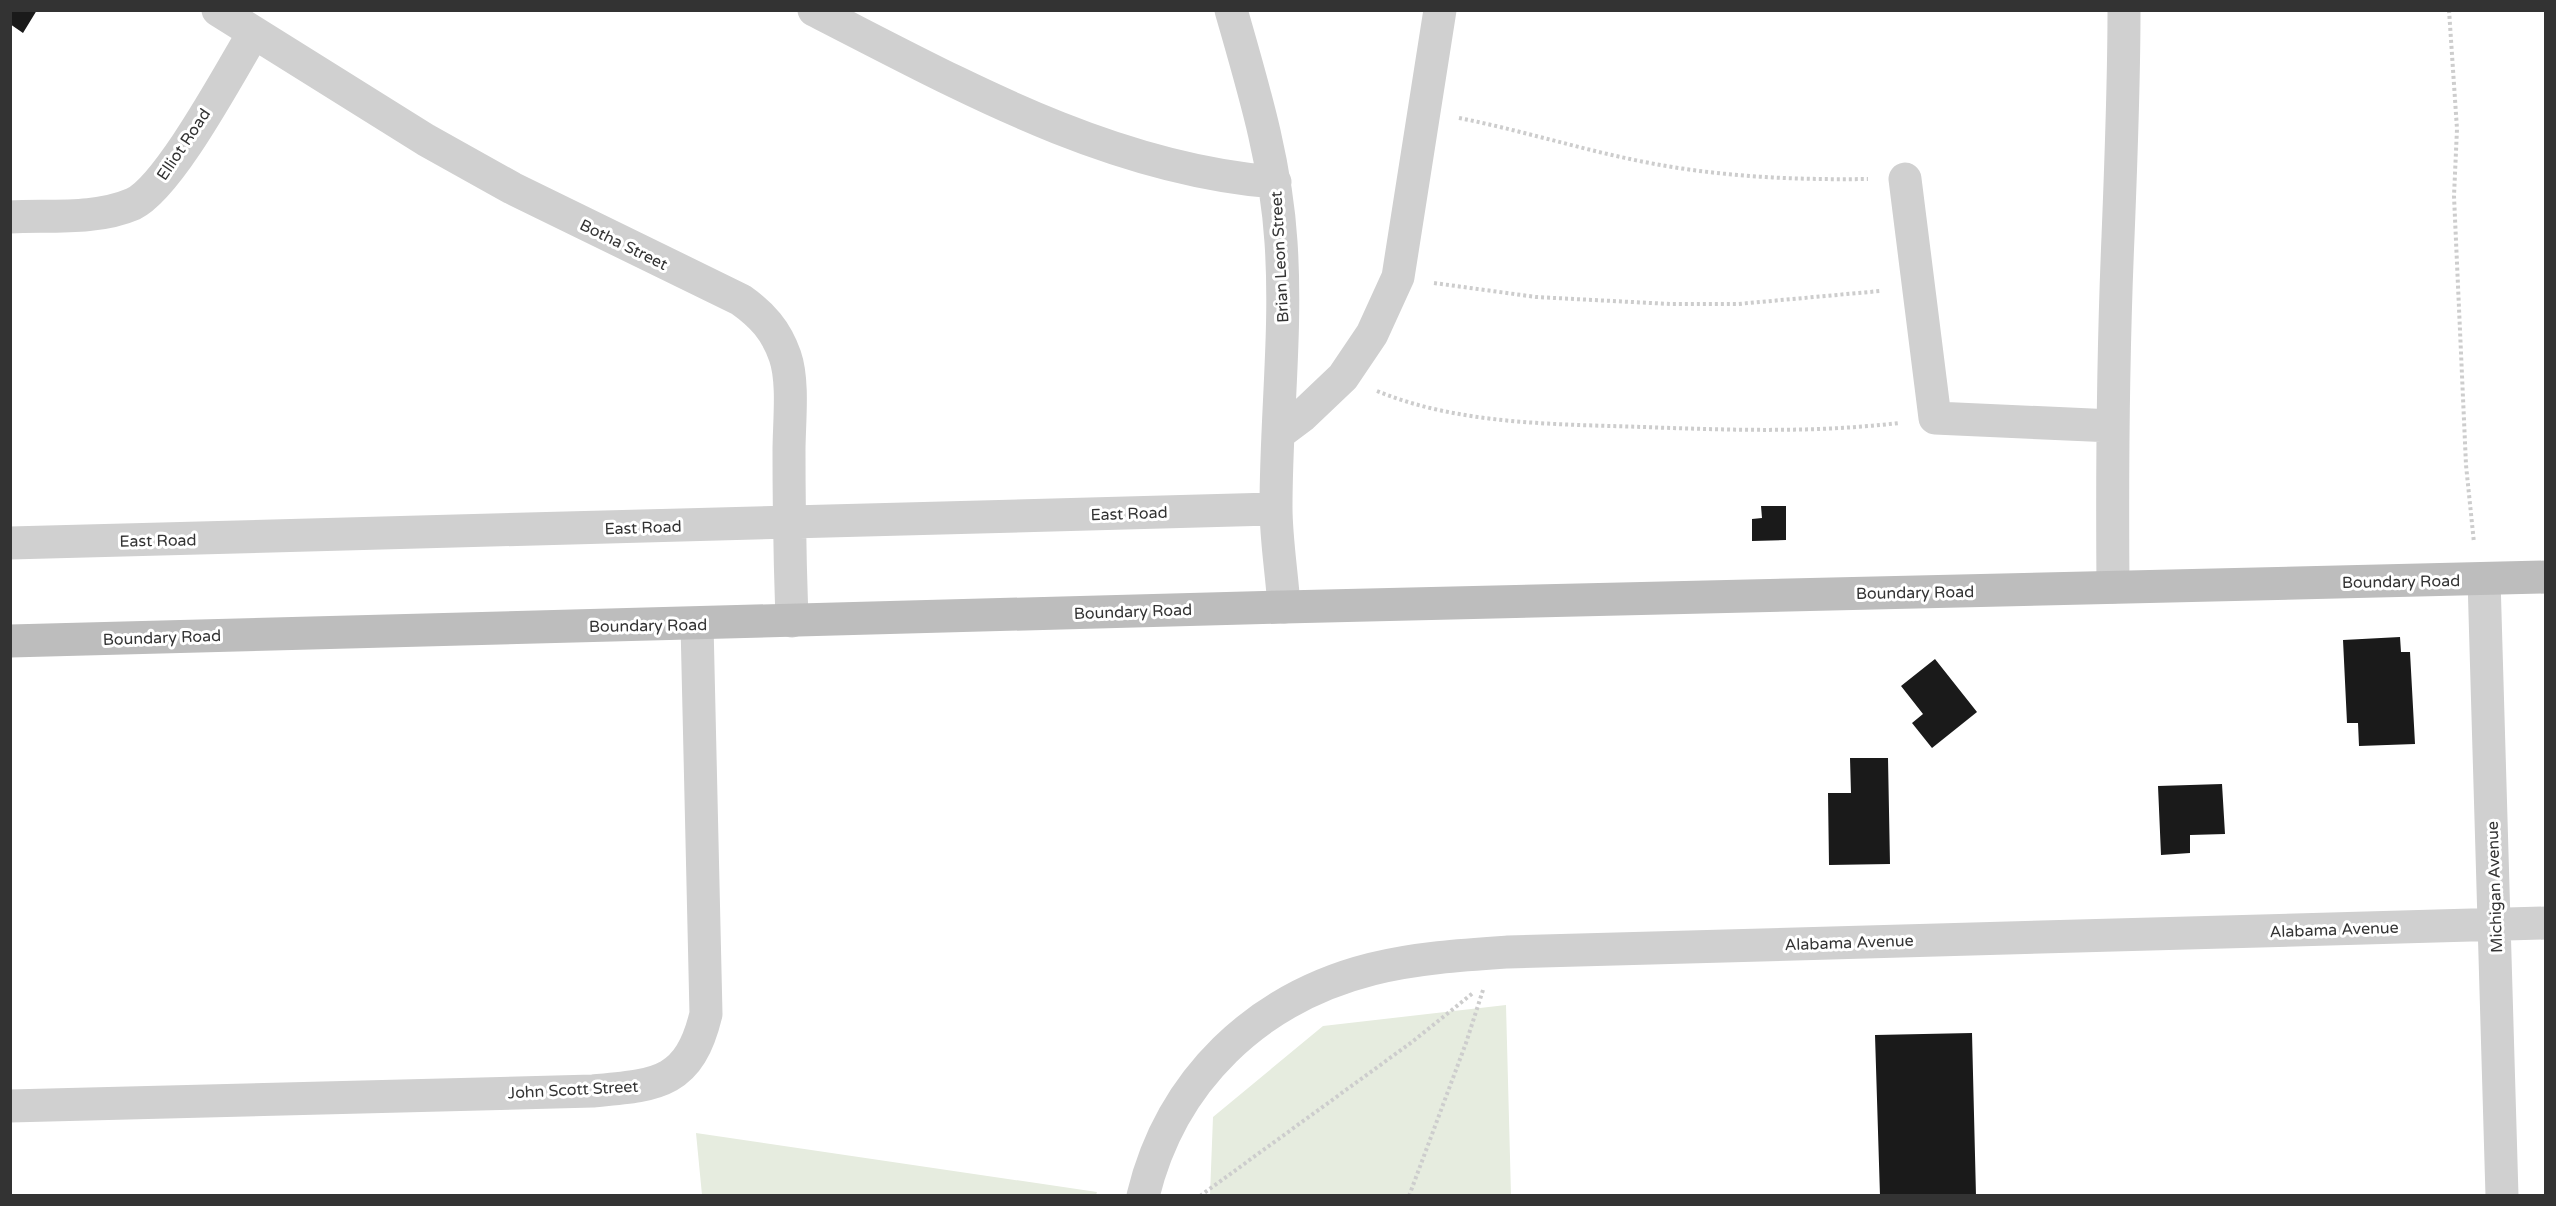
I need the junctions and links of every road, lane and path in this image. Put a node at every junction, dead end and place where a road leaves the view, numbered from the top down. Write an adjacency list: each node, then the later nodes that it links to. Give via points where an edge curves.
1 (218, 10): 7 (street, Botha Street)
2 (814, 10): 10 (street, via 937,73 1058,128 1187,170)
3 (1231, 10): 10 (street, Brian Leon Street, via 1253,80)
4 (1440, 10): 8 (street)
5 (2124, 10): 16 (street)
6 (2449, 10): 22 (path, via 2457,129 2454,196 2468,486 2474,543)
7 (253, 34): 11 (street, Elliot Road, via 169,171 151,191 133,203 106,212); 19 (street, Botha Street, via 512,188 741,300 759,313 776,333 786,358)
8 (1424, 112): 9 (path, via 1655,164 1722,174 1815,180); 12 (street)
9 (1905, 179): 13 (street)
10 (1275, 182): 17 (street, Brian Leon Street, via 1284,290)
11 (10, 217)
12 (1398, 277): 13 (path, via 1536,297 1670,304 1738,304 1871,290); 14 (street, via 1372,334)
13 (1919, 291): 15 (street)
14 (1343, 377): 15 (path, via 1403,402 1559,424 1757,431 1857,428); 17 (street)
15 (1935, 418): 16 (street)
16 (2113, 426): 23 (street)
17 (1278, 434): 18 (street, Brian Leon Street)
18 (1276, 509): 19 (street, East Road); 24 (street)
19 (789, 522): 20 (street, East Road); 25 (street, Botha Street)
20 (10, 543)
21 (2546, 577): 22 (street, Boundary Road)
22 (2484, 579): 23 (street, Boundary Road); 29 (street, Michigan Avenue)
23 (2113, 587): 24 (street, Boundary Road)
24 (1284, 607): 25 (street, Boundary Road)
25 (792, 621): 26 (street, Boundary Road)
26 (697, 624): 27 (street, Boundary Road); 30 (street, John Scott Street, via 706,1014 687,1062 670,1077 641,1087 593,1091)
27 (10, 641)
28 (2546, 923): 29 (street, Alabama Avenue)
29 (2495, 924): 31 (street, Alabama Avenue, via 1508,952 1372,969 1334,981 1290,1002 1234,1040 1192,1086 1159,1145); 34 (street, Michigan Avenue)
30 (10, 1106)
31 (1143, 1196)
32 (1200, 1196): 33 (path, via 1485,984)
33 (1409, 1196)
34 (2502, 1196)

